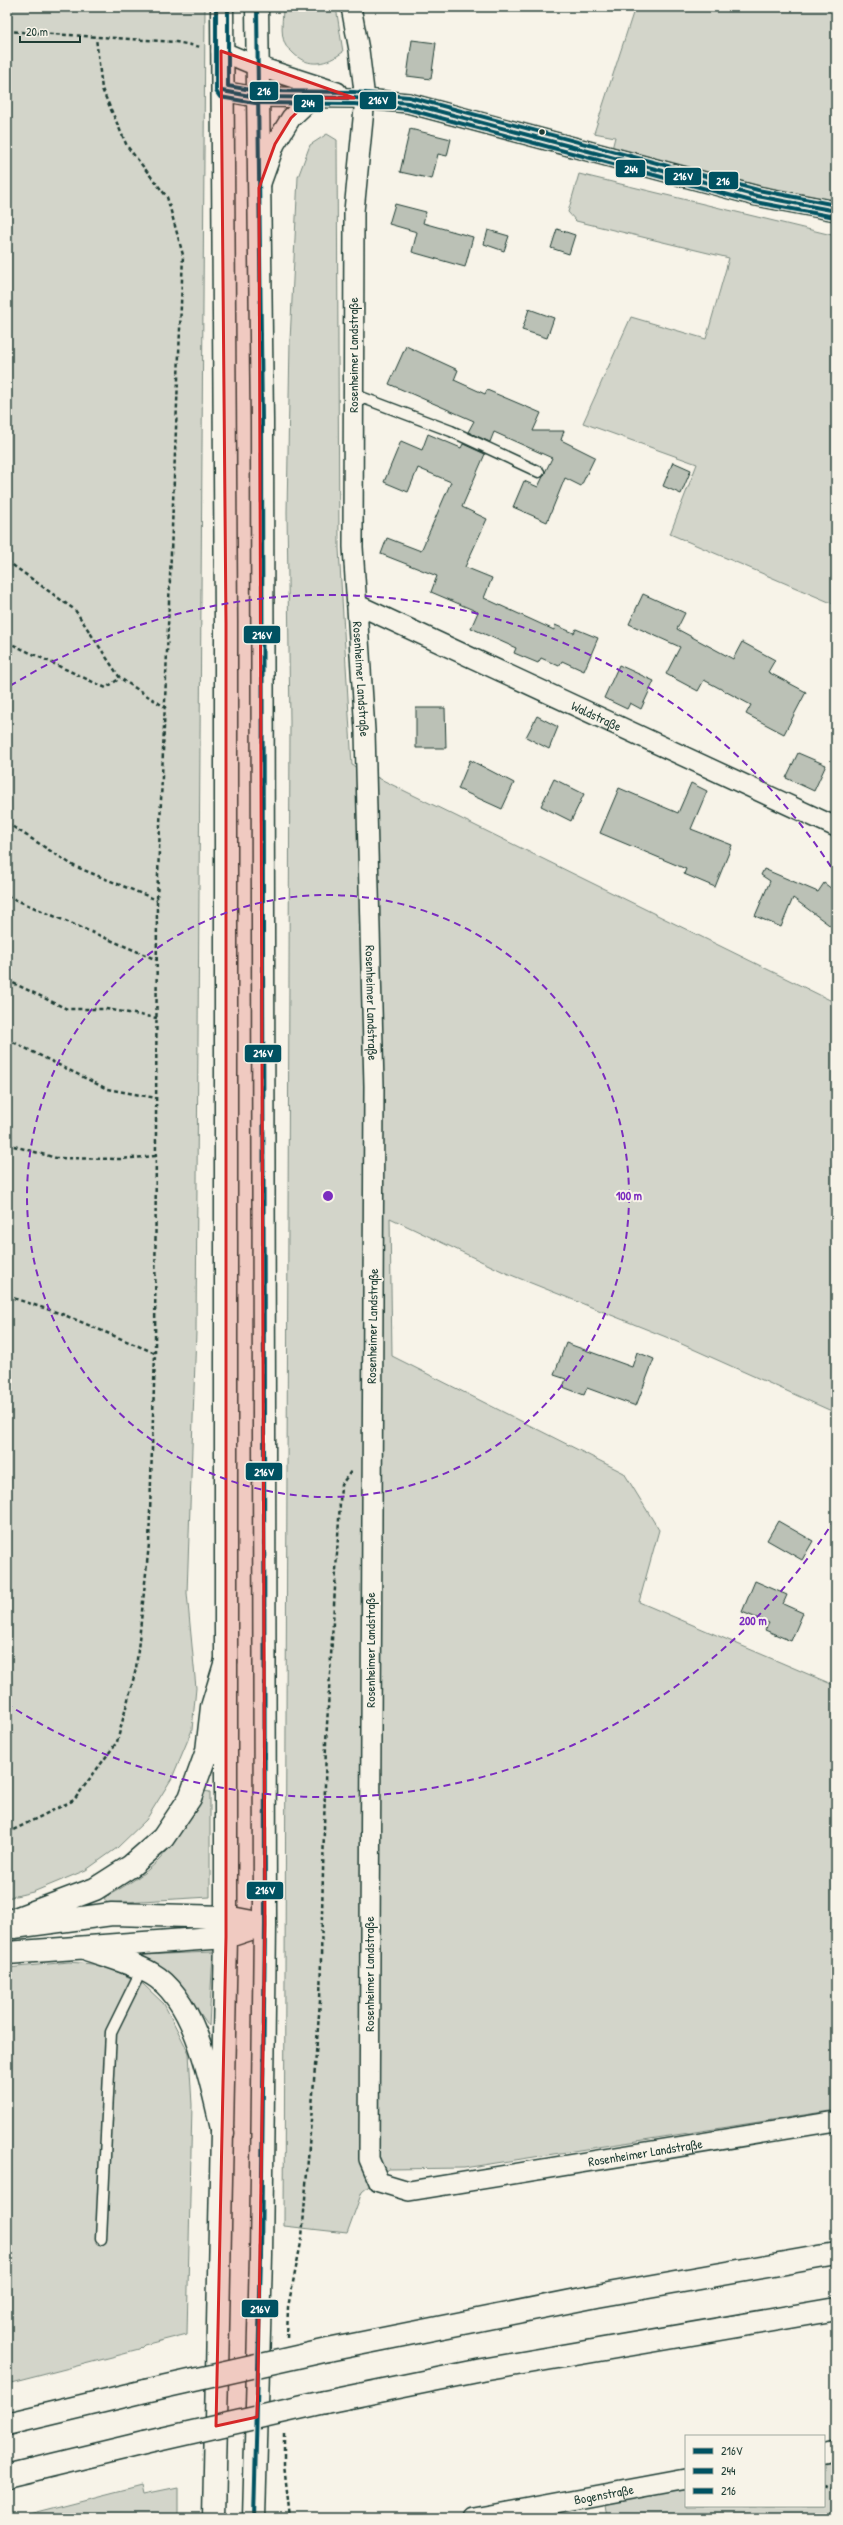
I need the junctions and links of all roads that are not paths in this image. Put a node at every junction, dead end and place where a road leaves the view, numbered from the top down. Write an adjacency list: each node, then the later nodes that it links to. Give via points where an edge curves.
1 (222, 7): 4 (main road)
2 (257, 7): 5 (main road)
3 (351, 7): 9 (street, Rosenheimer Landstraße)
4 (221, 51): 5 (street); 6 (main road)
5 (257, 66): 7 (main road); 9 (street)
6 (222, 91): 7 (street); 16 (main road, via 226,623)
7 (256, 97): 8 (street); 10 (main road)
8 (312, 98): 9 (street); 10 (street, via 291,118 275,144)
9 (359, 98): 11 (street, via 408,103 758,196); 12 (street, Rosenheimer Landstraße, via 354,211)
10 (259, 188): 18 (main road, via 262,427)
11 (836, 211)
12 (353, 394): 13 (lane, via 451,431); 14 (street, Rosenheimer Landstraße, via 353,547)
13 (539, 472)
14 (358, 605): 15 (street, Waldstraße); 24 (street, Rosenheimer Landstraße, via 365,731 374,1086 369,2159 379,2182 409,2191)
15 (836, 827)
16 (226, 1661): 17 (main road, via 212,1707 207,1751 190,1798 162,1838 131,1866 95,1889); 19 (main road)
17 (7, 1922)
18 (265, 1924): 19 (main road); 35 (main road, via 261,2256)
19 (226, 1927): 20 (main road, via 112,1914); 21 (main road); 25 (main road)
20 (7, 1928)
21 (79, 1946): 22 (main road); 23 (main road)
22 (7, 1953)
23 (142, 1969): 25 (main road, via 154,1975 178,1999 204,2052); 26 (lane, via 111,2032)
24 (836, 2121)
25 (222, 2133): 34 (main road)
26 (101, 2239)
27 (836, 2254): 29 (main road, bridge, via 597,2296 328,2350)
28 (836, 2308): 32 (main road, bridge, via 482,2370 325,2402)
29 (9, 2423)
30 (836, 2451): 31 (street)
31 (825, 2454)
32 (7, 2476)
33 (685, 2479): 36 (street, Bogenstraße)
34 (214, 2518)
35 (254, 2518)
36 (475, 2518)

